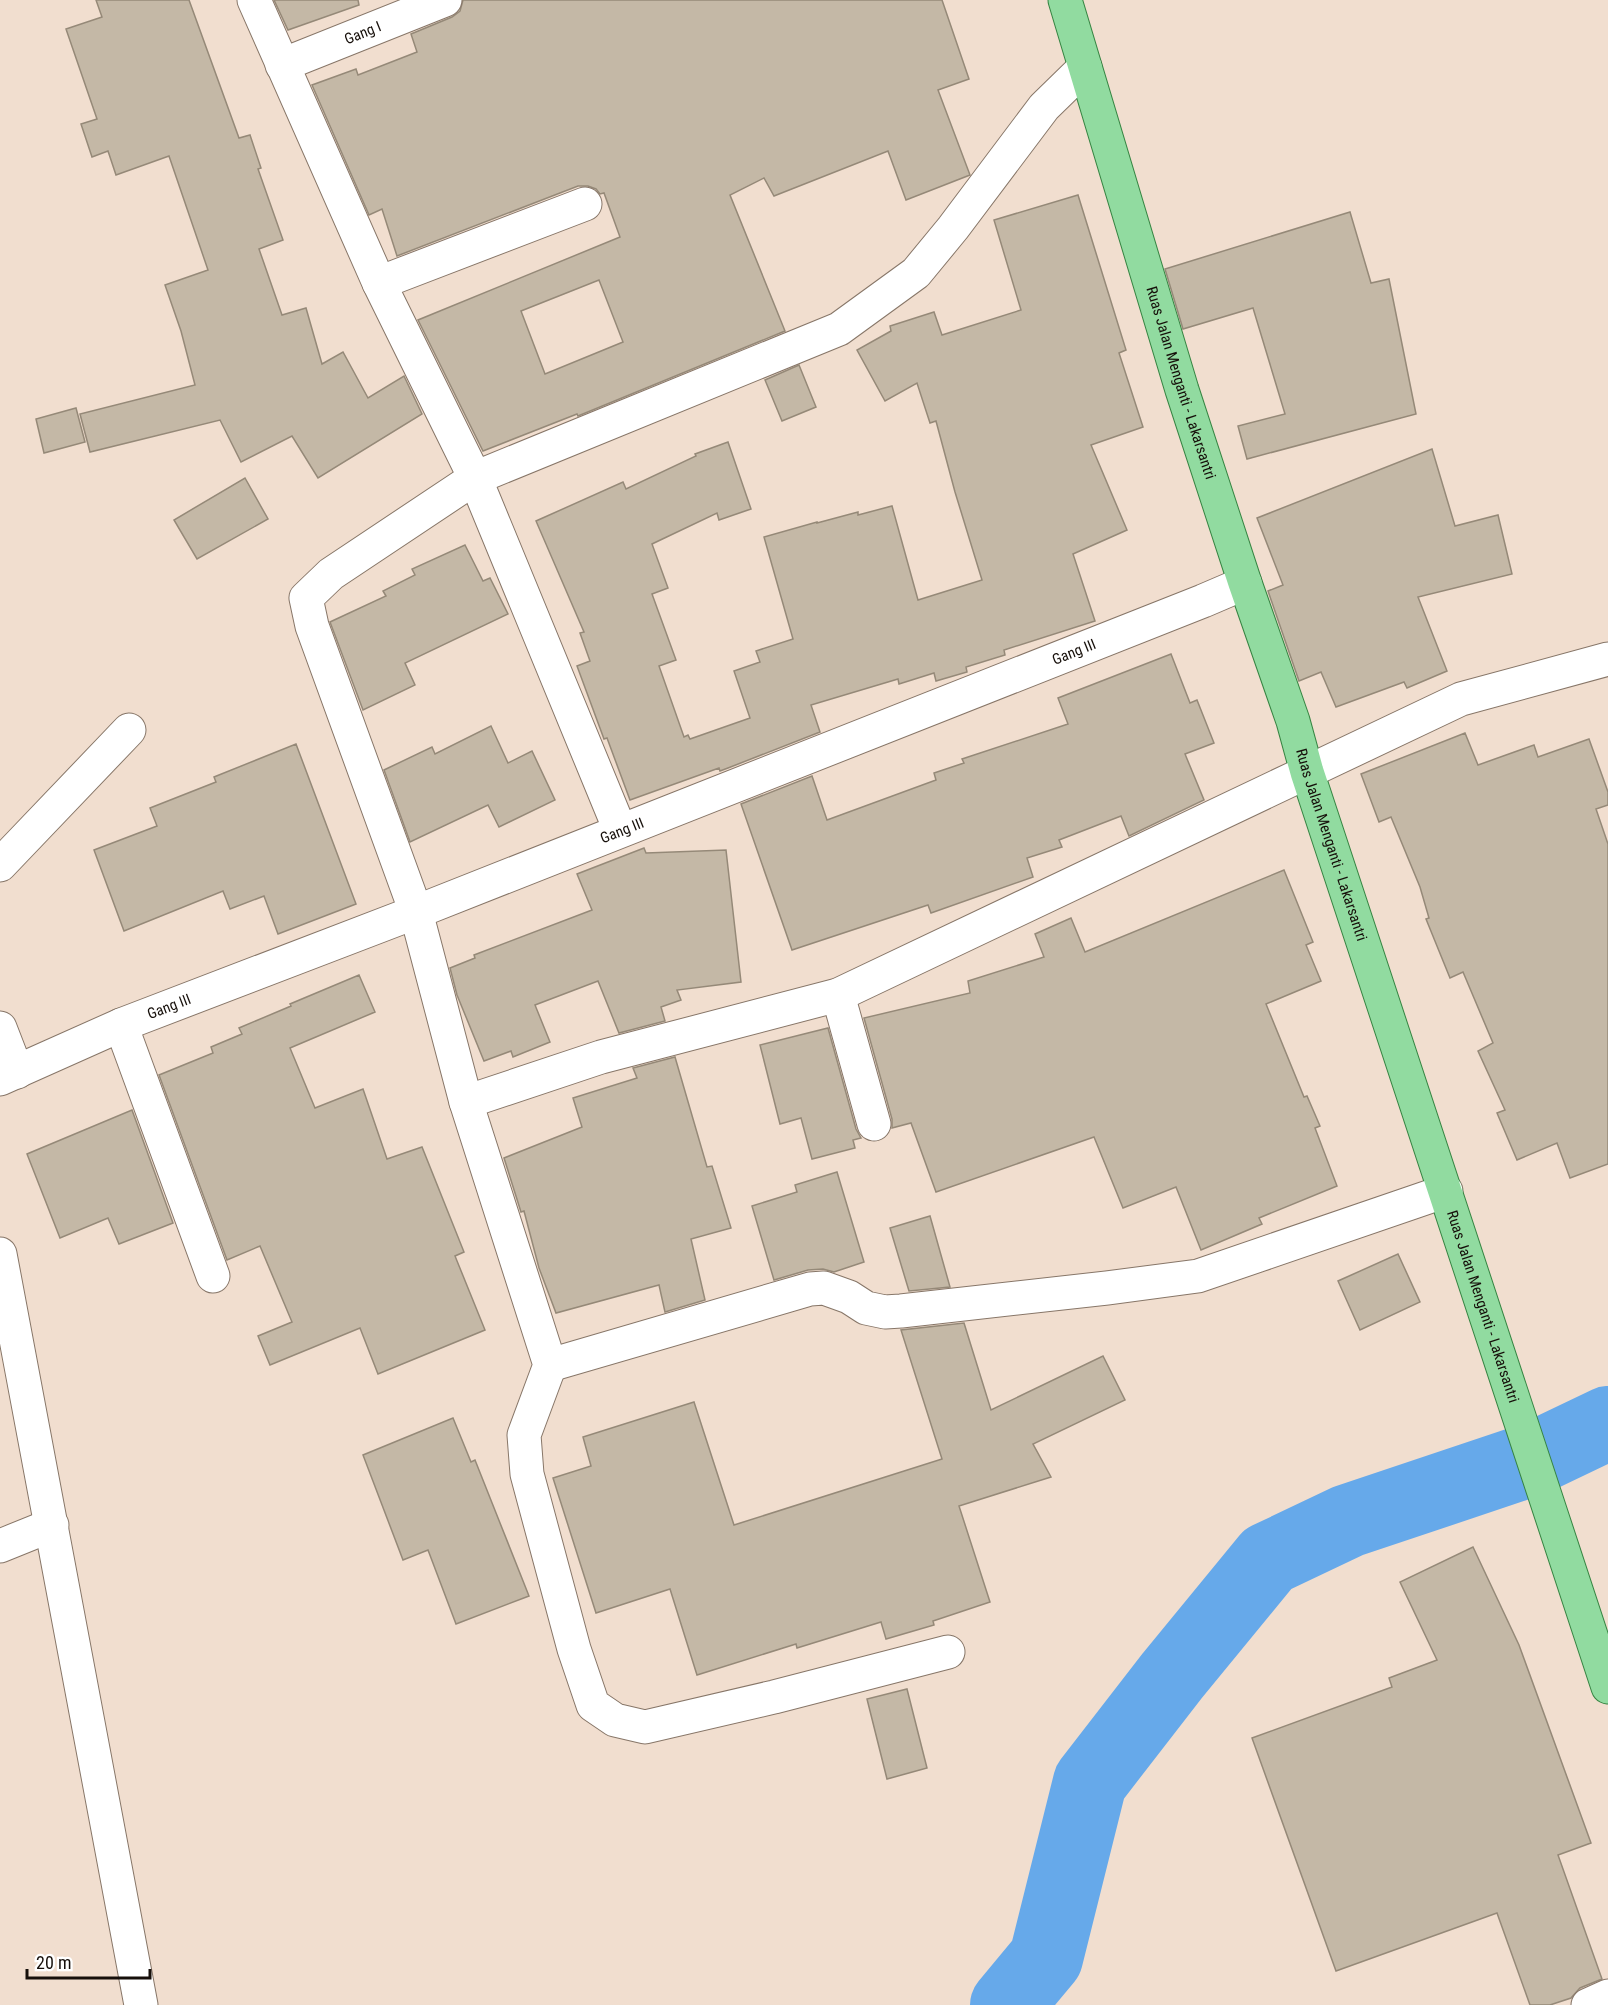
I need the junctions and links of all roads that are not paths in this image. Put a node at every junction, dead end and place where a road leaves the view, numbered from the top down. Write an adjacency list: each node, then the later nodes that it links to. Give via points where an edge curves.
1 (254, 0): 4 (street)
2 (445, 0): 4 (street, Gang I)
3 (1065, 0): 5 (main road, Ruas Jalan Menganti - Lakarsantri)
4 (282, 65): 7 (street)
5 (1085, 67): 8 (street, via 1044,107 916,273 839,329); 9 (main road, Ruas Jalan Menganti - Lakarsantri, via 1178,379)
6 (585, 204): 7 (street)
7 (379, 283): 8 (street)
8 (475, 478): 13 (street); 15 (street, via 331,574 306,598 312,626)
9 (1245, 583): 12 (main road, Ruas Jalan Menganti - Lakarsantri); 13 (street, Gang III)
10 (1608, 658): 12 (street, via 1461,699)
11 (129, 730): 14 (street)
12 (1307, 772): 16 (street); 22 (main road, Ruas Jalan Menganti - Lakarsantri)
13 (620, 830): 15 (street, Gang III)
14 (0, 865)
15 (416, 912): 17 (street, Gang III); 20 (street)
16 (838, 995): 20 (street, via 601,1057); 21 (street)
17 (121, 1025): 19 (street, Gang III); 24 (street)
18 (0, 1028): 19 (street)
19 (8, 1076)
20 (466, 1102): 25 (street)
21 (874, 1125)
22 (1446, 1191): 25 (street, via 1198,1276 885,1312 866,1308 824,1288 810,1289); 29 (main road, Ruas Jalan Menganti - Lakarsantri)
23 (0, 1254): 26 (street)
24 (213, 1276)
25 (550, 1365): 28 (street, via 524,1435 527,1474 593,1705 615,1720 645,1727)
26 (52, 1525): 27 (street); 31 (street)
27 (0, 1546)
28 (948, 1652)
29 (1608, 1687)
30 (1608, 1996): 32 (street)
31 (141, 2005)
32 (1588, 2005)

